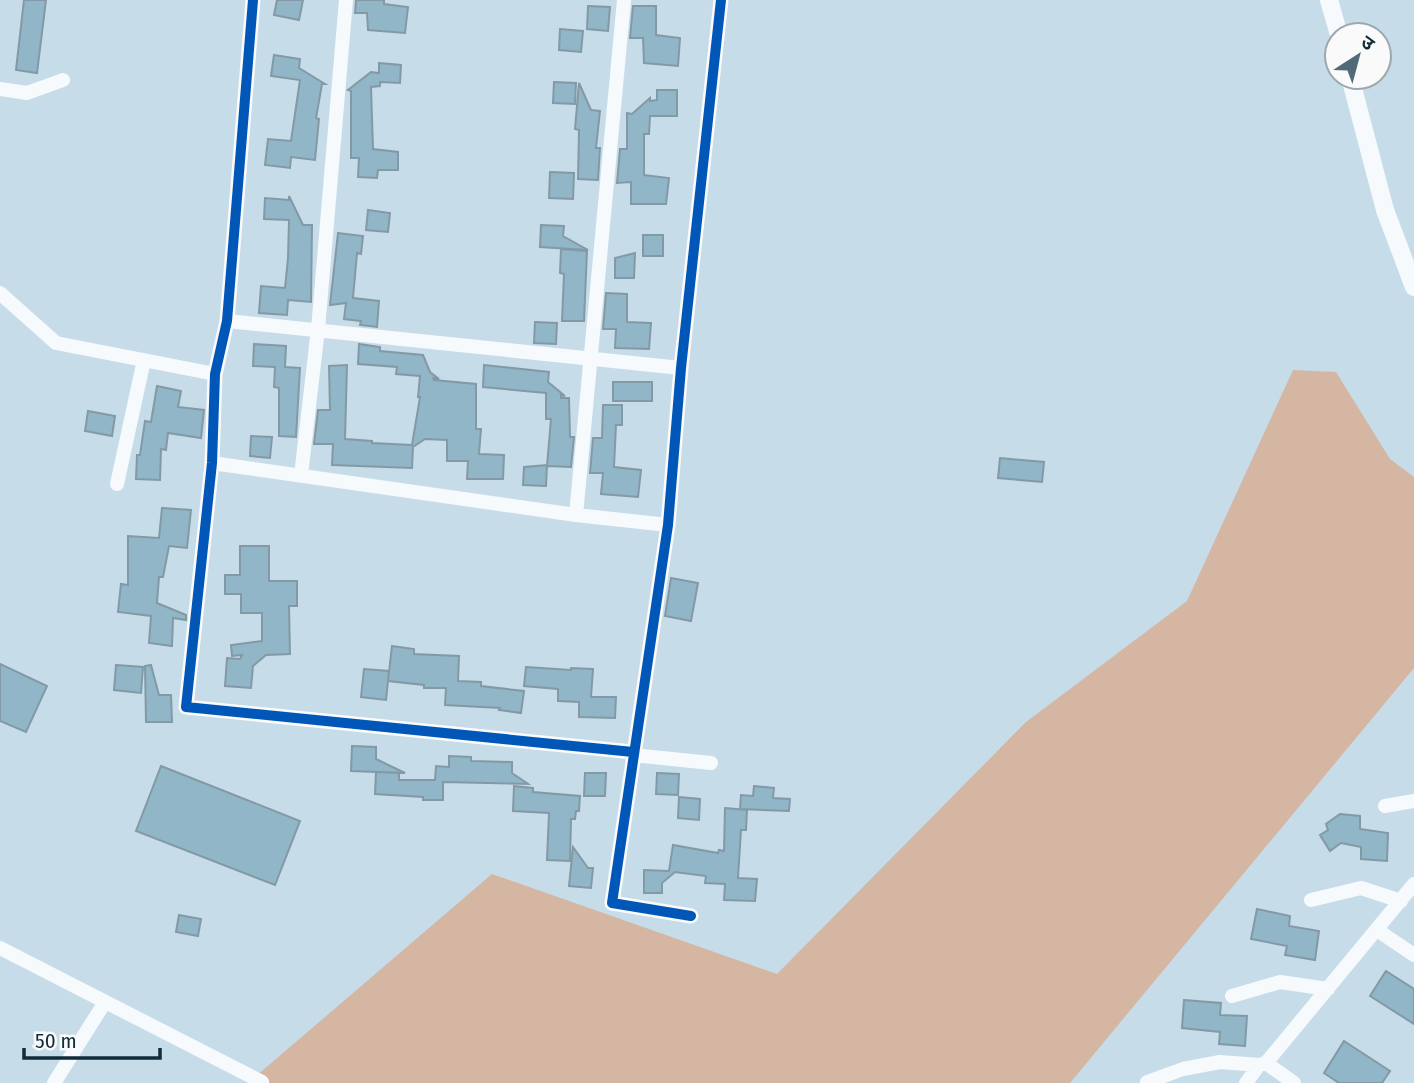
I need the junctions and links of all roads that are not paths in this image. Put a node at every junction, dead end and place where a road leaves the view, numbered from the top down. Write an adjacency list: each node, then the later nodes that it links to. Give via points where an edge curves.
1 (253, 0): 12 (street)
2 (346, 0): 13 (street)
3 (624, 0): 14 (street)
4 (721, 0): 16 (street)
5 (1329, 0): 6 (street)
6 (1335, 21)
7 (62, 80): 8 (street, via 27,93)
8 (0, 89)
9 (1354, 91): 10 (street, via 1385,210)
10 (1414, 287)
11 (0, 293): 15 (street, via 57,343)
12 (227, 320): 13 (street); 17 (street)
13 (318, 329): 14 (street); 19 (street)
14 (590, 359): 16 (street); 21 (street)
15 (144, 360): 17 (street); 20 (street)
16 (681, 368): 22 (street)
17 (215, 374): 18 (street)
18 (212, 463): 19 (street); 23 (street, via 186,706)
19 (301, 475): 21 (street)
20 (117, 484)
21 (576, 515): 22 (street)
22 (668, 525): 23 (street)
23 (633, 754): 24 (street); 30 (street, via 612,903)
24 (710, 763)
25 (1414, 800): 26 (street)
26 (1385, 806)
27 (1414, 884): 29 (street)
28 (1311, 900): 29 (street, via 1361,888)
29 (1401, 901): 31 (street)
30 (691, 916)
31 (1377, 930): 33 (street); 34 (street)
32 (0, 948): 36 (street)
33 (1414, 955)
34 (1328, 989): 35 (street, via 1280,982); 37 (street)
35 (1232, 996)
36 (105, 1002): 39 (street); 40 (street)
37 (1263, 1064): 38 (street, via 1220,1062); 41 (street); 42 (street)
38 (1147, 1082)
39 (54, 1083)
40 (260, 1083)
41 (1246, 1083)
42 (1294, 1083)

